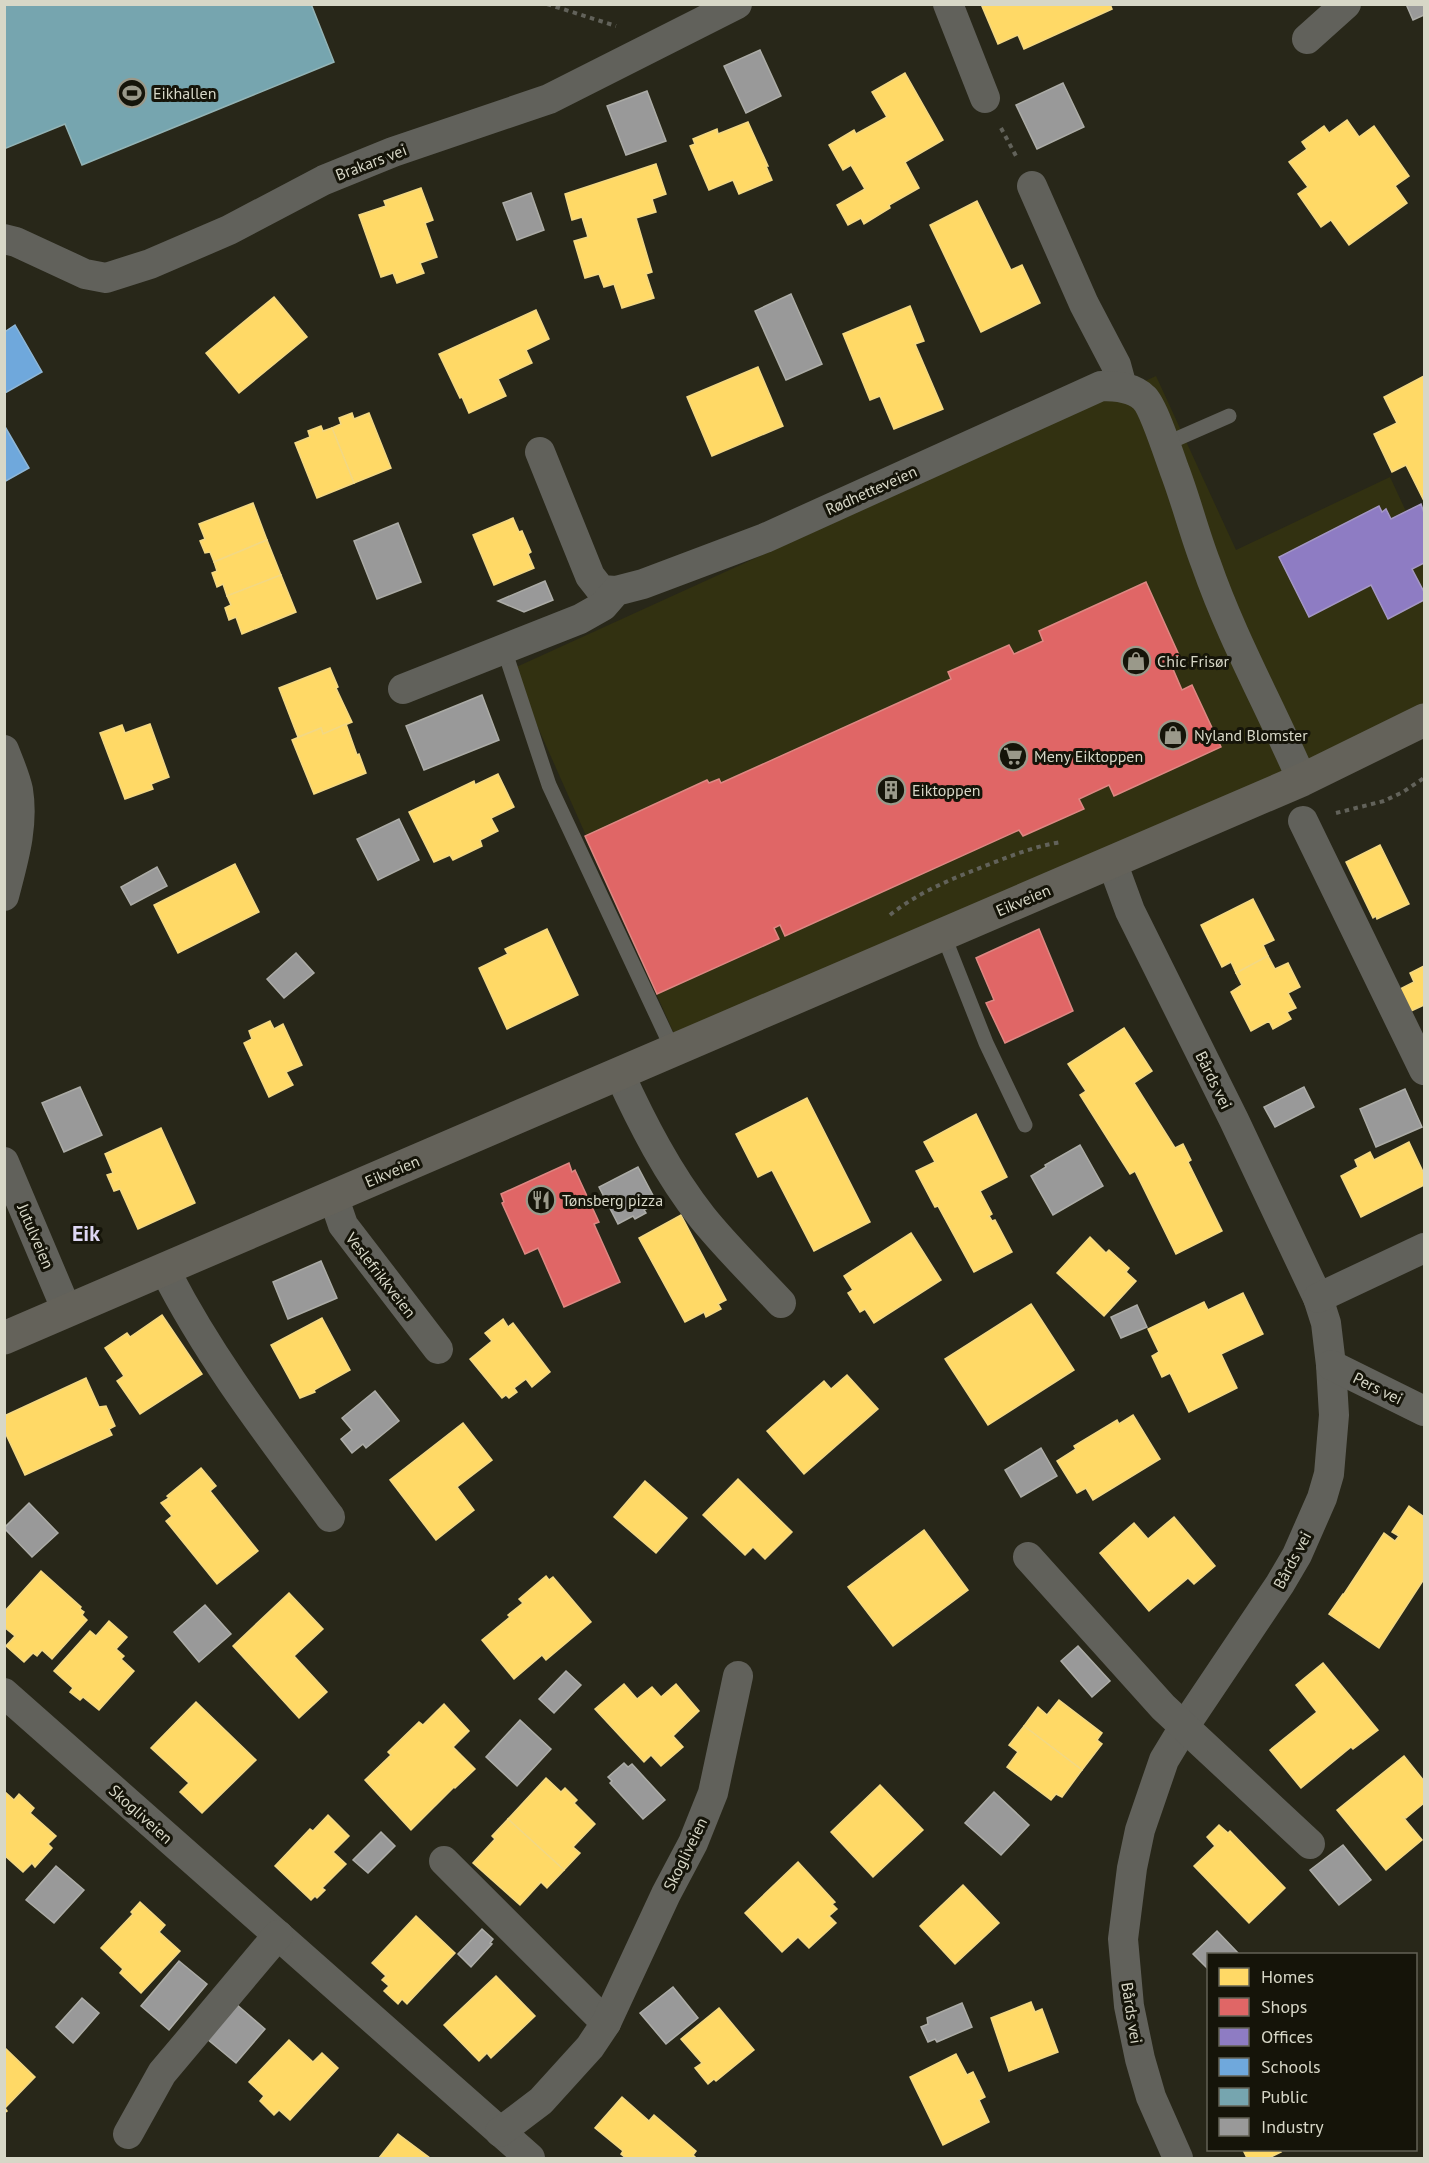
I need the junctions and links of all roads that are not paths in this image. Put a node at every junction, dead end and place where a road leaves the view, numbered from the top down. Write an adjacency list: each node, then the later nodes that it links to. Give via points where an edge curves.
1 (737, 4): 7 (street, Brakars vei, via 549,99 324,180 229,230 150,264 106,278 85,274)
2 (948, 4): 5 (street)
3 (1346, 4): 4 (street)
4 (1307, 39)
5 (985, 98)
6 (1032, 186): 8 (street, via 1116,365)
7 (4, 239)
8 (1122, 387): 10 (street, via 1145,398); 12 (street, Rødhetteveien, via 1101,386 765,538)
9 (1229, 416): 10 (lane)
10 (1165, 444): 17 (street, via 1206,565 1253,678)
11 (540, 452): 12 (street, via 590,576 602,590)
12 (616, 591): 13 (street, Rødhetteveien, via 603,606 580,619)
13 (504, 649): 14 (street, Rødhetteveien); 22 (lane, via 549,785)
14 (403, 689)
15 (1425, 720): 17 (main road, Eikveien)
16 (4, 750): 20 (street, via 17,788 20,819)
17 (1302, 780): 19 (main road, Eikveien)
18 (1303, 821): 23 (street)
19 (1112, 862): 21 (main road, Eikveien); 30 (street, Bårds vei, via 1122,894)
20 (4, 896)
21 (943, 934): 22 (main road, Eikveien); 25 (lane)
22 (673, 1050): 24 (main road, Eikveien)
23 (1425, 1070)
24 (619, 1073): 27 (main road, Eikveien); 31 (street, via 663,1160 684,1192)
25 (1024, 1125)
26 (4, 1161): 32 (street, Jutulveien)
27 (333, 1196): 29 (main road, Eikveien); 34 (street, Veslefrikkveien, via 343,1225)
28 (1425, 1248): 30 (street)
29 (165, 1270): 32 (main road, Eikveien); 37 (street, via 234,1388)
30 (1318, 1298): 35 (street, Bårds vei)
31 (781, 1303)
32 (67, 1311): 33 (main road, Eikveien)
33 (4, 1338)
34 (438, 1349)
35 (1332, 1365): 36 (street, Pers vei); 41 (street, Bårds vei, via 1334,1415 1329,1474 1322,1498 1280,1584)
36 (1425, 1411)
37 (330, 1518)
38 (1028, 1557): 41 (street)
39 (738, 1676): 45 (street, Skogliveien, via 713,1792 693,1844)
40 (4, 1693): 44 (street, Skogliveien)
41 (1184, 1727): 42 (street); 49 (street, Bårds vei, via 1164,1760 1140,1830 1123,1939 1129,2007 1140,2059 1151,2097)
42 (1310, 1844)
43 (444, 1861): 45 (street)
44 (278, 1935): 46 (street, Skogliveien); 47 (street, via 162,2073)
45 (606, 2023): 46 (street, Skogliveien, via 590,2047 541,2101)
46 (500, 2132): 48 (street, Skogliveien)
47 (128, 2134)
48 (530, 2158)
49 (1178, 2158)

